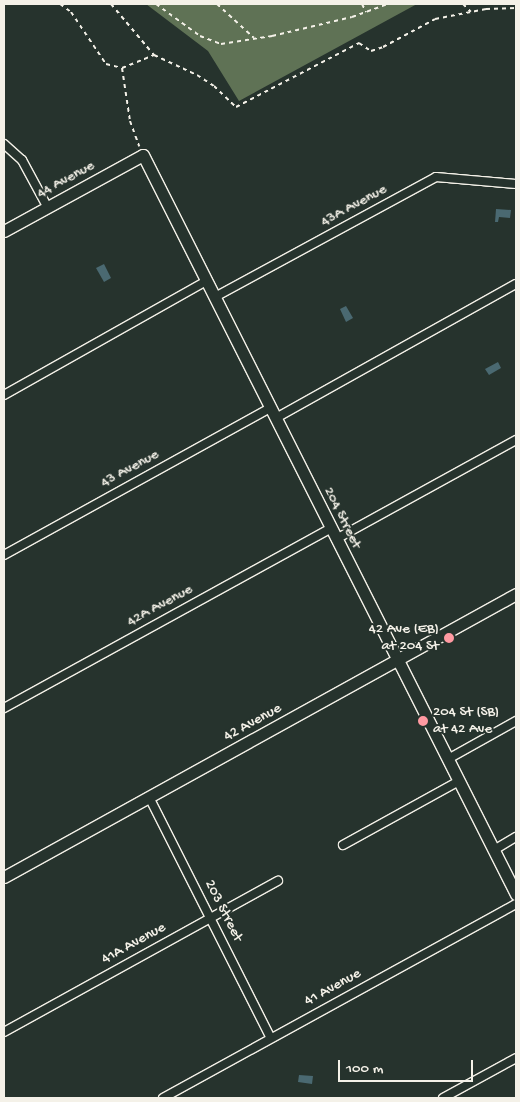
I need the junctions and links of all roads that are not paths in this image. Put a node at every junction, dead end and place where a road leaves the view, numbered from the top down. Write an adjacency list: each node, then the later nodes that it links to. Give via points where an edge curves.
1 (4, 144): 4 (street, via 22,160)
2 (143, 155): 4 (street, 44 Avenue); 6 (street, 204 Street)
3 (516, 184): 8 (street, 43A Avenue, via 436,177)
4 (48, 208): 5 (street, 44 Avenue)
5 (4, 231)
6 (206, 281): 8 (street, 204 Street); 9 (street)
7 (516, 284): 10 (street, 43 Avenue)
8 (215, 298): 10 (street, 204 Street)
9 (4, 395)
10 (273, 413): 12 (street, 204 Street); 14 (street, 43 Avenue)
11 (516, 440): 13 (street)
12 (330, 528): 13 (street, 204 Street); 17 (street, 42A Avenue)
13 (336, 539): 16 (street, 204 Street)
14 (4, 555)
15 (516, 594): 16 (street, 42 Avenue)
16 (397, 660): 19 (street, 204 Street); 21 (street, 42 Avenue)
17 (4, 708)
18 (516, 721): 19 (street)
19 (448, 758): 20 (street, 204 Street)
20 (459, 781): 23 (street); 24 (street, 204 Street)
21 (149, 797): 25 (street, 42 Avenue); 29 (street, 203 Street)
22 (516, 837): 24 (street)
23 (343, 844)
24 (494, 850): 27 (street, 204 Street)
25 (4, 877)
26 (278, 881): 29 (street, 41A Avenue)
27 (516, 894)
28 (516, 904): 31 (street, 41 Avenue)
29 (211, 917): 30 (street, 41A Avenue); 31 (street, 203 Street)
30 (4, 1032)
31 (271, 1038): 33 (street, 41 Avenue)
32 (516, 1058): 34 (street)
33 (163, 1098)
34 (442, 1098)

